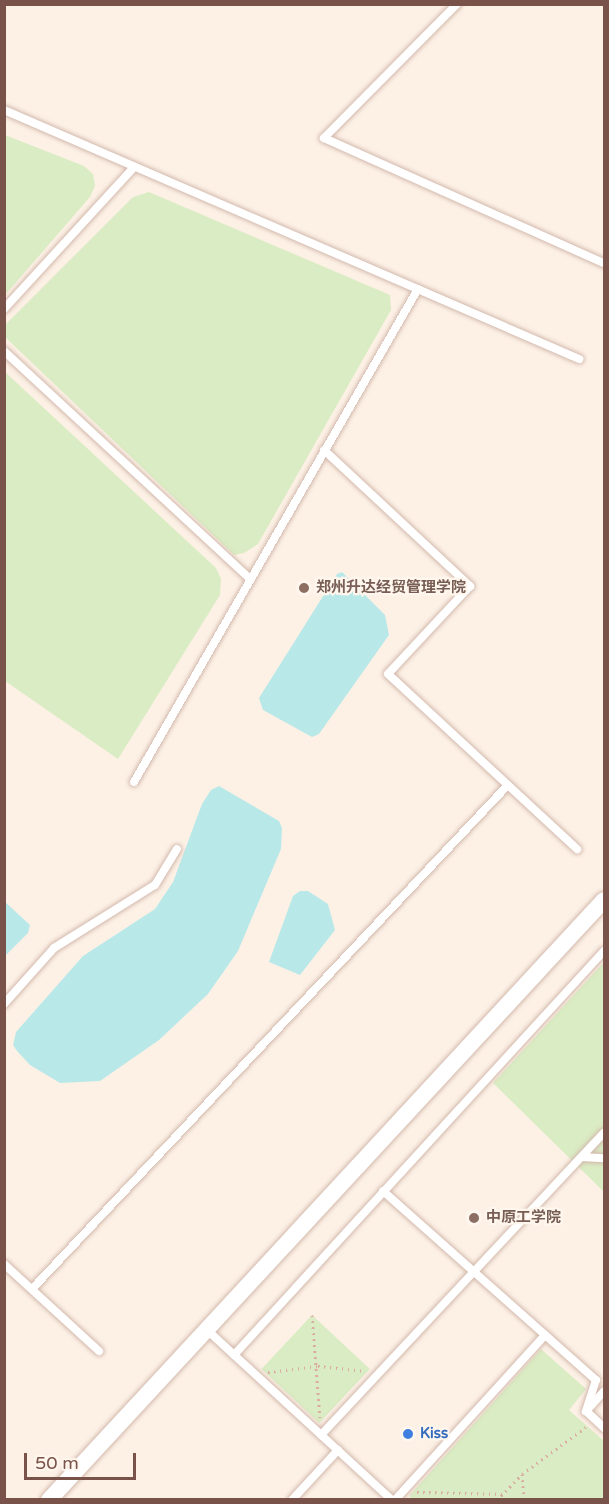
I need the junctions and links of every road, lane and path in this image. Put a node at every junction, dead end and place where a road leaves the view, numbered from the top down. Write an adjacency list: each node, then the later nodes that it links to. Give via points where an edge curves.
1 (457, 4): 4 (lane, via 324,138)
2 (4, 111): 3 (lane)
3 (134, 166): 5 (lane); 6 (lane)
4 (604, 263)
5 (418, 289): 8 (lane); 9 (lane)
6 (4, 309)
7 (4, 351): 10 (lane)
8 (579, 359)
9 (324, 450): 10 (lane); 12 (lane, via 470,586 388,674)
10 (250, 579): 11 (lane)
11 (134, 782)
12 (508, 785): 14 (lane); 24 (lane)
13 (177, 849): 17 (lane, via 155,885 54,948)
14 (578, 849)
15 (604, 900): 26 (street)
16 (604, 951): 21 (lane)
17 (4, 1004)
18 (604, 1133): 19 (lane)
19 (582, 1157): 20 (lane); 23 (lane)
20 (604, 1158)
21 (383, 1191): 23 (lane); 29 (lane)
22 (4, 1264): 24 (lane)
23 (474, 1272): 27 (lane); 31 (lane)
24 (32, 1289): 28 (lane)
25 (312, 1315): 30 (path)
26 (207, 1330): 29 (lane); 42 (street)
27 (545, 1335): 34 (lane, via 596,1380); 40 (lane)
28 (99, 1351)
29 (234, 1355): 32 (lane)
30 (318, 1366): 31 (path); 32 (path); 37 (path)
31 (380, 1372): 37 (lane)
32 (255, 1374): 37 (lane)
33 (604, 1391): 34 (lane)
34 (586, 1411): 35 (lane)
35 (596, 1420): 36 (lane); 39 (path)
36 (604, 1428)
37 (321, 1435): 38 (lane)
38 (338, 1450): 43 (lane); 44 (lane)
39 (522, 1474): 41 (path); 46 (path)
40 (403, 1491): 41 (path); 44 (lane)
41 (502, 1494): 45 (path)
42 (49, 1500)
43 (292, 1500)
44 (393, 1500)
45 (497, 1500)
46 (524, 1500)

